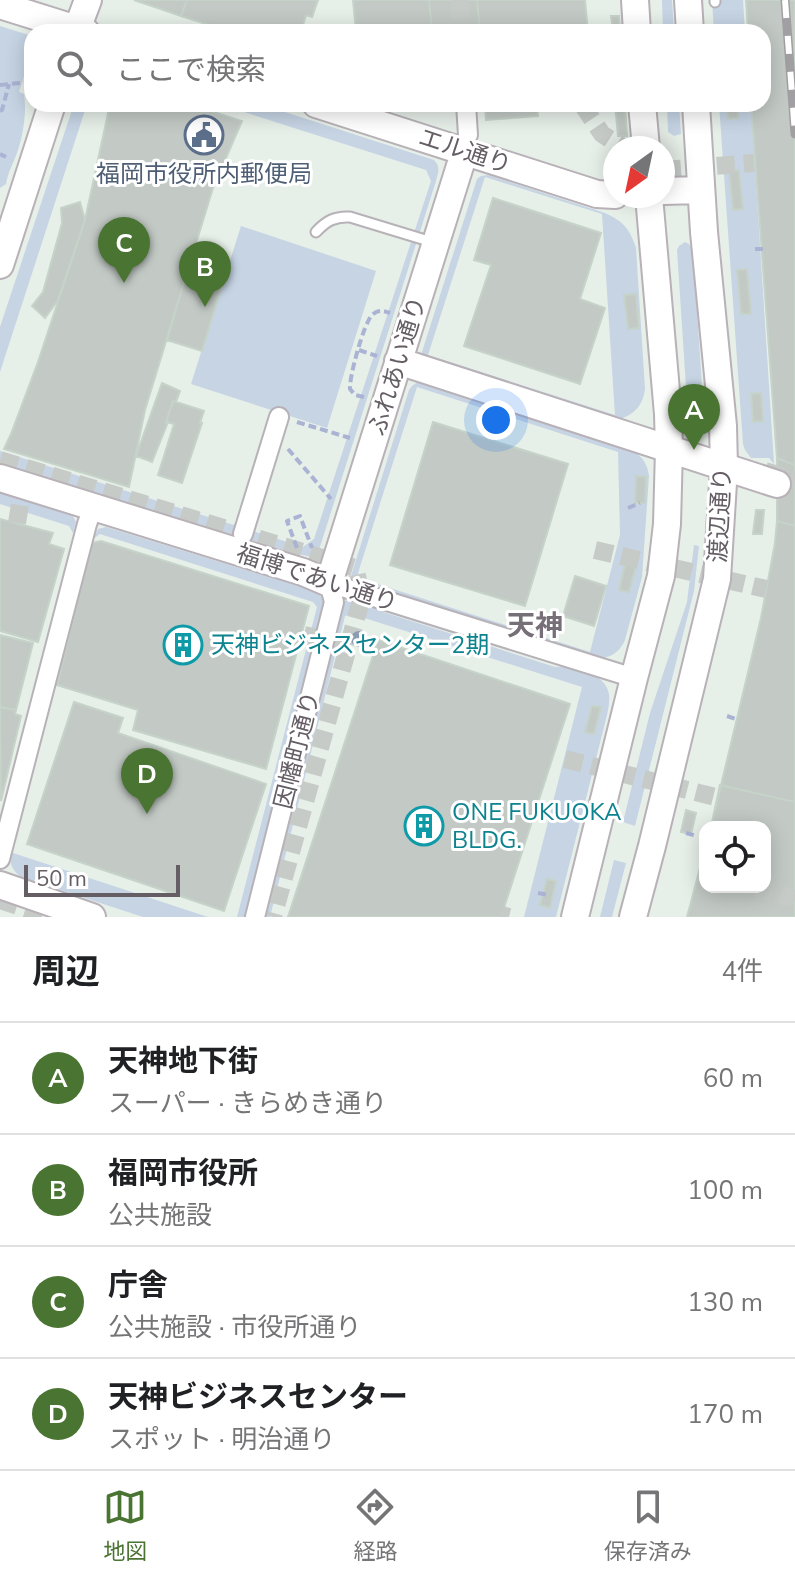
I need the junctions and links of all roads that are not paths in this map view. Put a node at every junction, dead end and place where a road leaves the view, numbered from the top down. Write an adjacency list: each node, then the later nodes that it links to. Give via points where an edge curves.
1 (88, 0): 6 (street)
2 (635, 0): 7 (street)
3 (688, 0): 8 (street)
4 (3, 8): 5 (street)
5 (57, 24)
6 (82, 24)
7 (636, 24)
8 (690, 24)
9 (49, 112): 22 (street)
10 (347, 112): 15 (street, エル通り)
11 (466, 112): 15 (street)
12 (643, 112): 14 (street)
13 (696, 112): 16 (street, 渡辺通り)
14 (645, 136)
15 (467, 143): 18 (street, エル通り); 21 (street, ふれあい通り)
16 (701, 190): 17 (street); 26 (street, 渡辺通り)
17 (675, 191)
18 (603, 194)
19 (650, 208): 25 (street)
20 (316, 232): 21 (lane, via 340,216)
21 (436, 243): 23 (street, ふれあい通り)
22 (0, 265)
23 (387, 358): 25 (street); 31 (street, ふれあい通り)
24 (279, 417): 30 (street)
25 (669, 449): 26 (street); 32 (street, via 661,576)
26 (724, 467): 28 (street); 38 (street, 渡辺通り, via 717,579)
27 (0, 478): 29 (street, 福博であい通り)
28 (777, 484)
29 (93, 507): 31 (street, 福博であい通り); 33 (street)
30 (243, 534)
31 (329, 583): 32 (street, 福博であい通り); 36 (street, 因幡町通り, via 334,602)
32 (634, 678): 37 (street)
33 (0, 859)
34 (0, 885): 35 (street)
35 (92, 917)
36 (255, 917)
37 (575, 917)
38 (633, 917)

